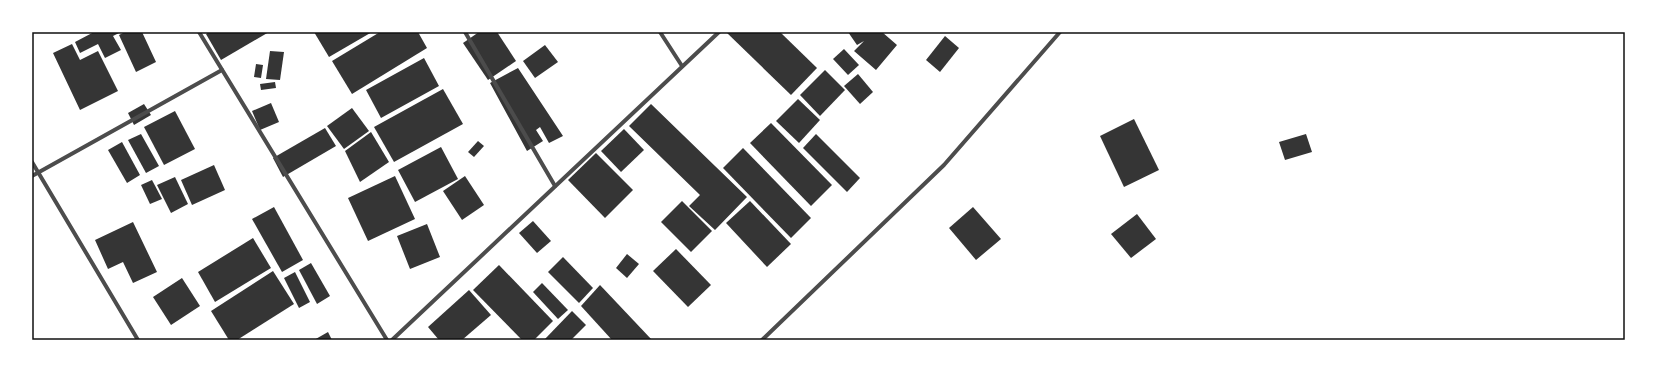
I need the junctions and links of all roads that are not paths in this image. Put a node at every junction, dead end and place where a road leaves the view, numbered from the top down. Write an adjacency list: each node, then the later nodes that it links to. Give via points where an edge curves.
1 (199, 32): 7 (street)
2 (465, 32): 11 (street)
3 (660, 32): 6 (street)
4 (719, 32): 6 (street)
5 (1060, 32): 15 (street, via 944,165)
6 (682, 66): 11 (street)
7 (222, 70): 9 (street); 13 (street)
8 (32, 162): 9 (street)
9 (38, 173): 10 (street); 12 (street)
10 (32, 176)
11 (555, 186): 14 (street)
12 (138, 340)
13 (387, 340)
14 (392, 340)
15 (762, 340)

